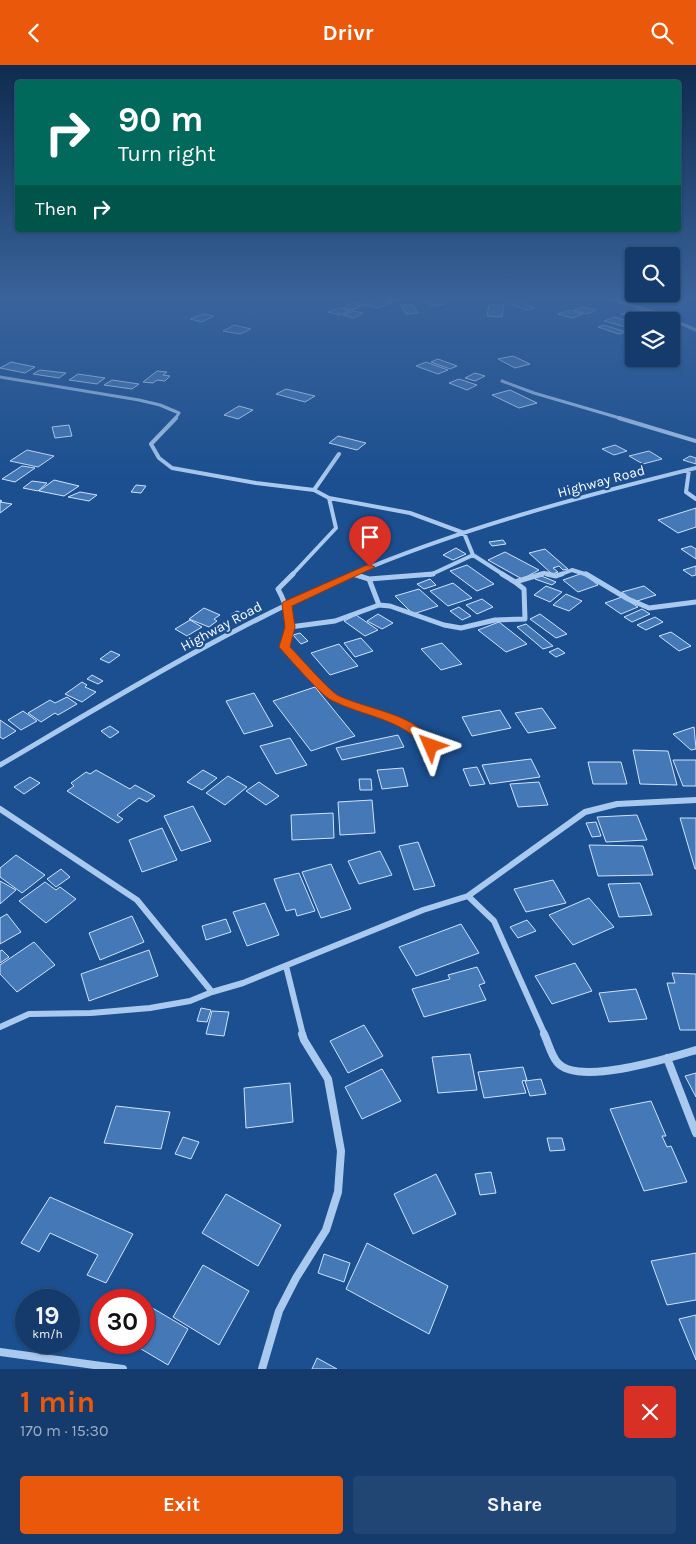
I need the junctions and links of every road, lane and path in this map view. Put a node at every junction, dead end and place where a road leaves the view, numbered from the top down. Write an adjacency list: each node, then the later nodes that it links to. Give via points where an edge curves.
1 (0, 377): 7 (street, via 169,408 179,413 176,421 159,433 151,444 159,458 172,467)
2 (502, 381): 3 (street)
3 (696, 441)
4 (339, 454): 7 (street)
5 (696, 468): 6 (street, Highway Road)
6 (689, 470): 9 (street, via 686,491); 10 (street, Highway Road, via 615,488)
7 (314, 490): 8 (street)
8 (329, 498): 10 (street, via 410,513); 16 (street, via 336,528 278,589)
9 (696, 499)
10 (464, 533): 11 (street); 12 (street, Highway Road)
11 (473, 555): 13 (street, via 430,575); 14 (street)
12 (353, 574): 13 (street); 16 (street, Highway Road)
13 (369, 579): 17 (street)
14 (515, 582): 15 (street, via 544,573 556,576 572,570 585,573 638,605 649,608); 17 (street, via 524,589 525,619 494,620 461,628)
15 (696, 602)
16 (287, 604): 18 (street); 20 (street, Highway Road, via 168,667)
17 (380, 605): 18 (street, via 335,621)
18 (290, 627): 19 (street, via 285,647 333,697 403,722 431,746)
19 (426, 760)
20 (0, 765)
21 (696, 800): 23 (street, via 617,804 585,812)
22 (0, 809): 25 (street, via 138,900)
23 (468, 896): 24 (street); 28 (street, via 494,921 557,1062 570,1071 590,1073)
24 (286, 966): 25 (street); 32 (street, via 304,1040 328,1079 341,1151 338,1192 326,1230 279,1311)
25 (212, 992): 26 (street, via 190,1001 150,1008 29,1015)
26 (0, 1027)
27 (696, 1050): 28 (street)
28 (667, 1058): 29 (street)
29 (696, 1133)
30 (0, 1352): 31 (street)
31 (123, 1369)
32 (262, 1369)

